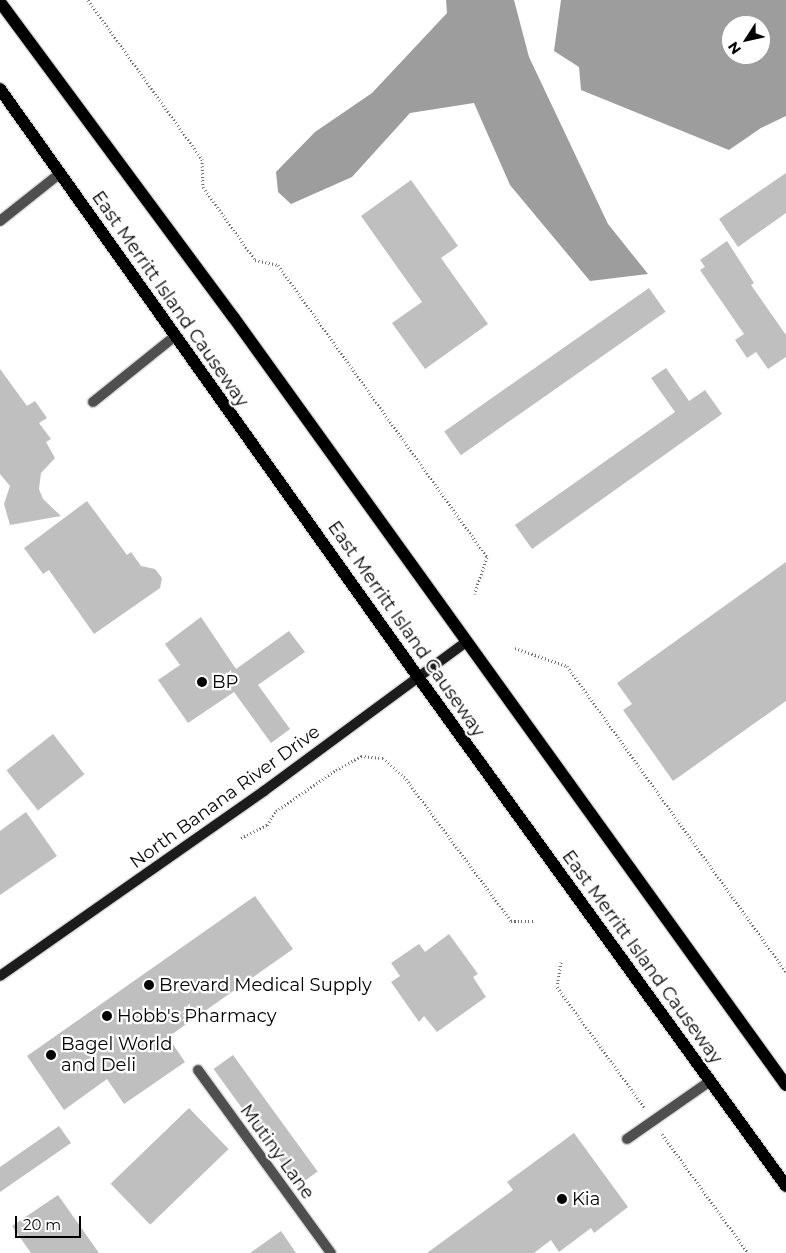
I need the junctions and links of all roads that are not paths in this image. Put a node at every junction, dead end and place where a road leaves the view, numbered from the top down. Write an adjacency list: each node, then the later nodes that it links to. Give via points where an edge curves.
1 (0, 2): 7 (main road, via 234,318)
2 (0, 89): 3 (main road, East Merritt Island Causeway)
3 (59, 174): 4 (street); 5 (main road, East Merritt Island Causeway)
4 (0, 221)
5 (175, 336): 6 (street); 8 (main road, East Merritt Island Causeway)
6 (93, 402)
7 (466, 642): 8 (street, North Banana River Drive); 12 (main road)
8 (418, 677): 9 (street, North Banana River Drive, via 256,797); 11 (main road, East Merritt Island Causeway)
9 (0, 976)
10 (198, 1070): 15 (street, Mutiny Lane)
11 (710, 1081): 13 (street); 14 (main road, East Merritt Island Causeway)
12 (786, 1085)
13 (627, 1140)
14 (786, 1186)
15 (331, 1253)

